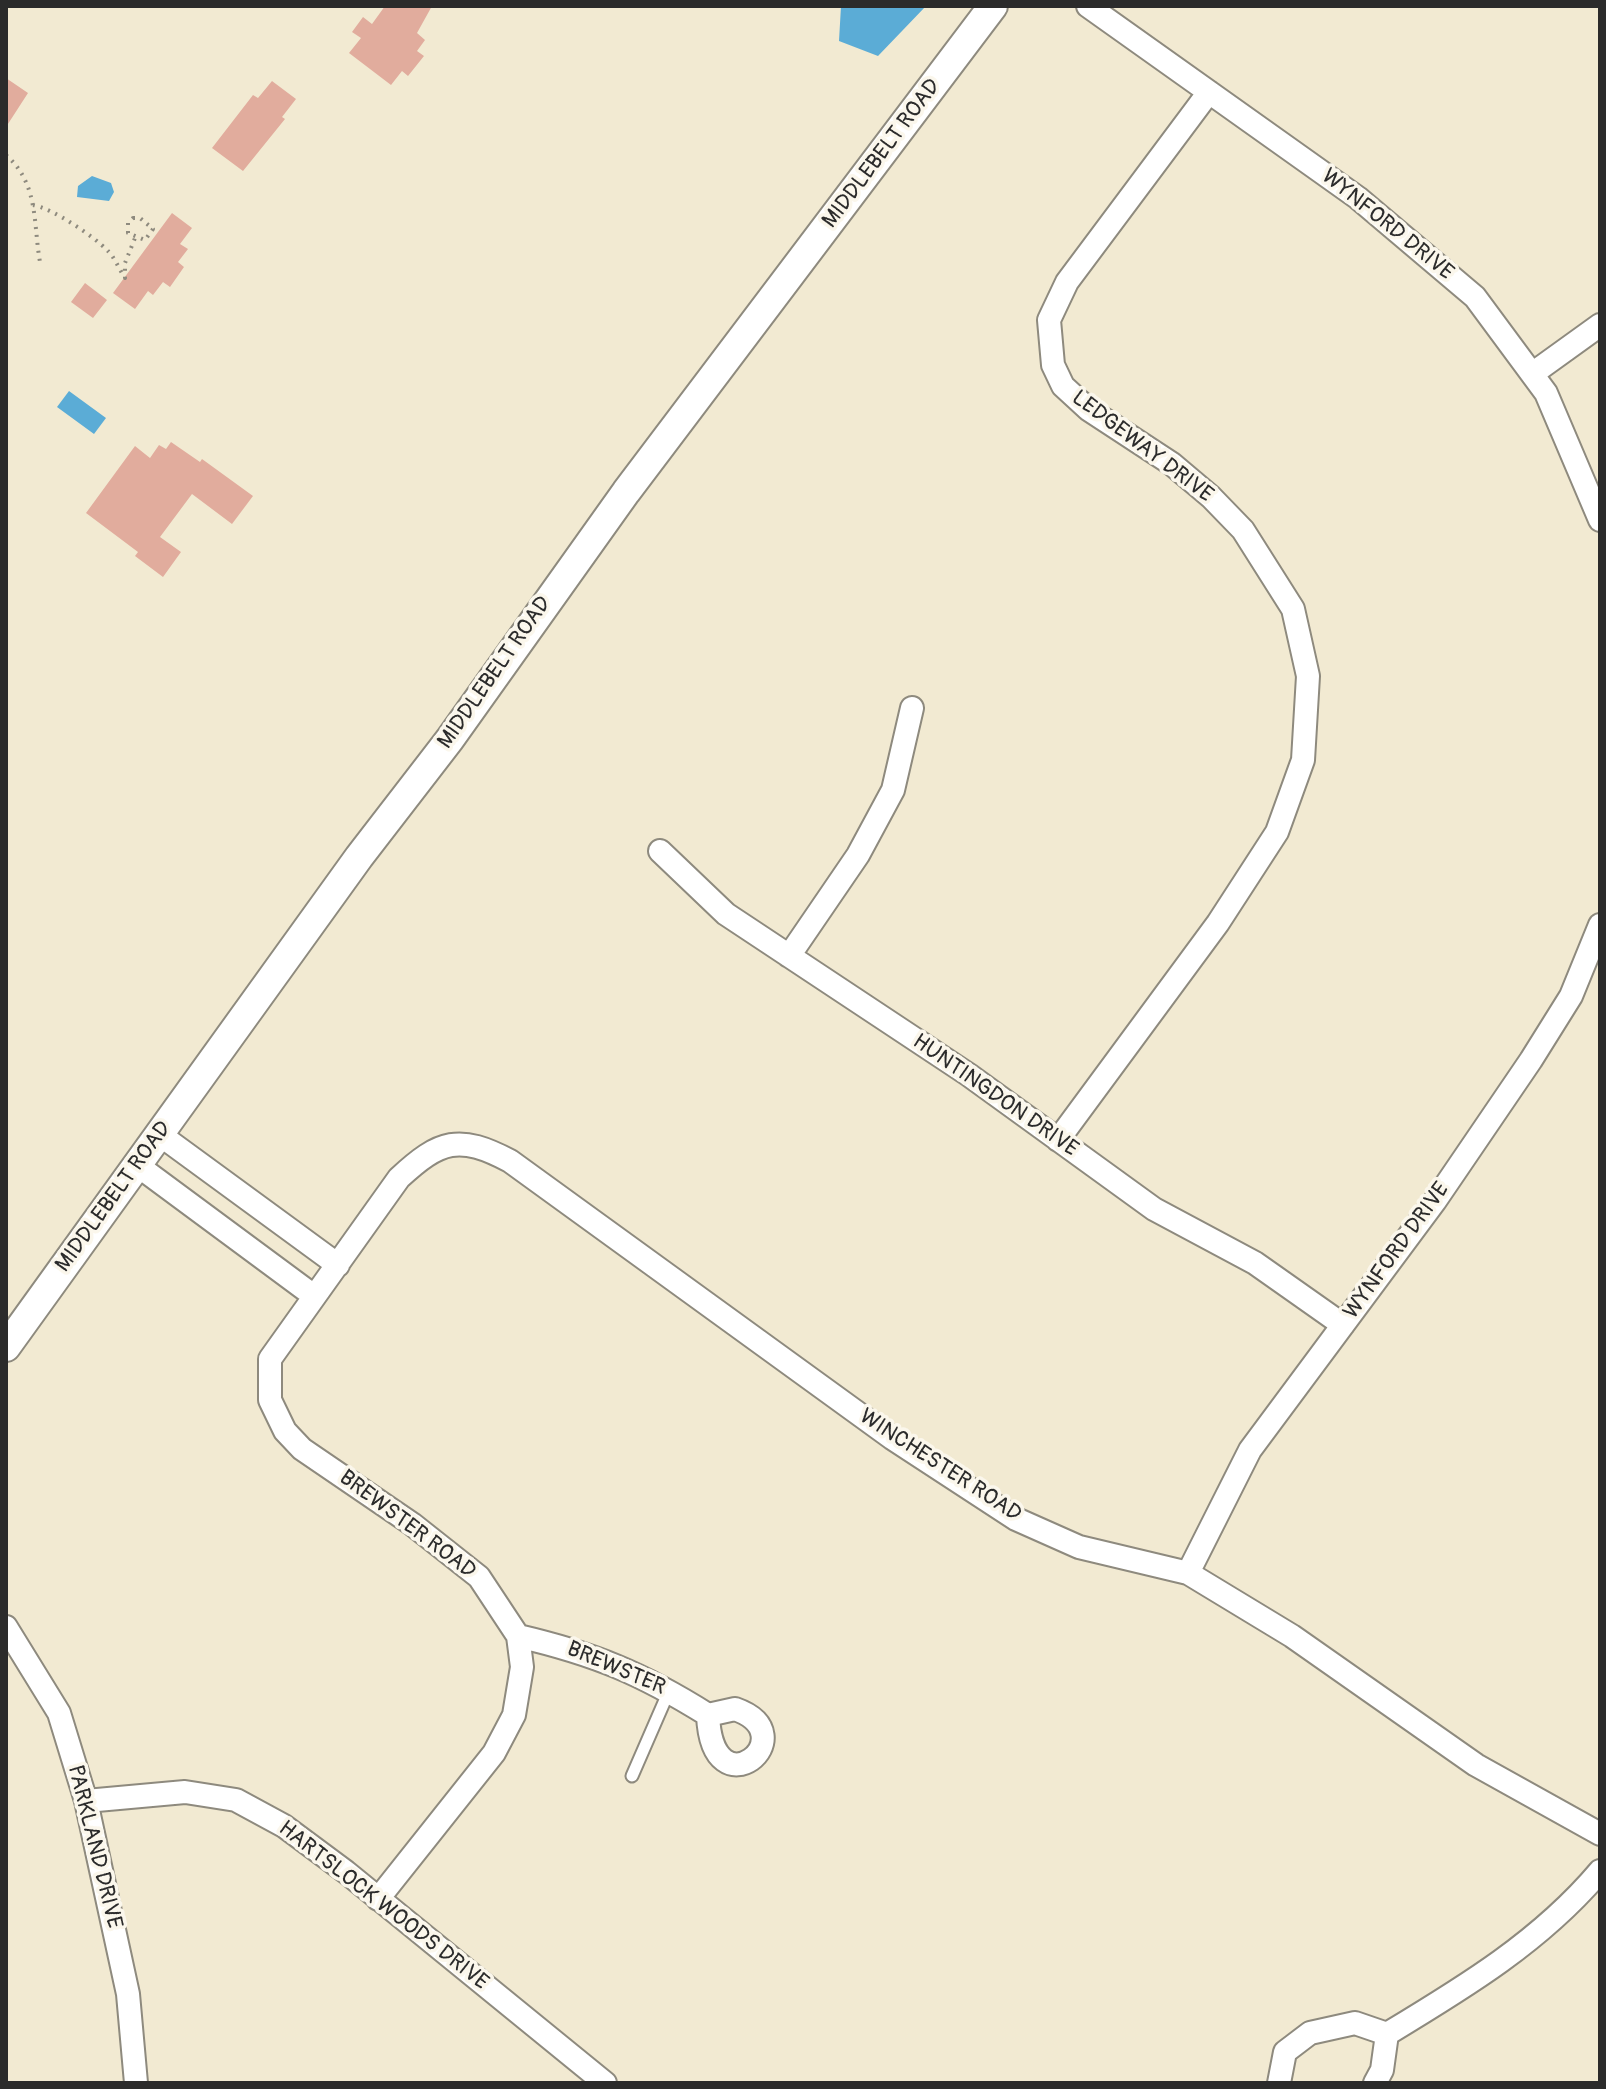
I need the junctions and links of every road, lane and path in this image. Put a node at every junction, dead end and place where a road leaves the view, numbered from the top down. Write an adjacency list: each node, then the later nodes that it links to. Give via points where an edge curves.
1 (993, 6): 15 (street, MIDDLEBELT ROAD, via 626,492)
2 (1088, 6): 3 (street, WYNFORD DRIVE)
3 (1209, 92): 9 (street, WYNFORD DRIVE, via 1358,198 1475,297); 16 (street, LEDGEWAY DRIVE, via 1067,282 1049,320 1053,365 1063,386 1088,409 1172,464 1211,497 1243,530 1285,595 1308,676 1303,760 1277,832 1218,923)
4 (6, 155): 5 (path, via 29,184)
5 (33, 205): 6 (path, via 59,212 105,247 125,278); 7 (path)
6 (135, 238): 6 (path, via 127,230 133,218 140,218 153,229 145,240)
7 (40, 262)
8 (1600, 325): 9 (street)
9 (1532, 374): 10 (street, WYNFORD DRIVE, via 1546,393)
10 (1600, 520)
11 (912, 708): 14 (street, via 893,790 858,855)
12 (660, 851): 14 (street, HUNTINGDON DRIVE, via 726,914)
13 (1600, 925): 19 (street, WYNFORD DRIVE, via 1571,996 1531,1060)
14 (789, 956): 16 (street, HUNTINGDON DRIVE)
15 (159, 1134): 17 (street, MIDDLEBELT ROAD); 18 (street)
16 (1058, 1140): 19 (street, HUNTINGDON DRIVE, via 1154,1209 1255,1263)
17 (137, 1165): 18 (street); 20 (street, MIDDLEBELT ROAD)
18 (326, 1281): 21 (street, WINCHESTER ROAD, via 399,1178 447,1144 478,1144 510,1161 892,1438 1016,1519 1079,1547); 23 (street, BREWSTER ROAD, via 270,1359 270,1400 285,1431 302,1449 479,1577)
19 (1343, 1325): 21 (street, WYNFORD DRIVE, via 1250,1450)
20 (6, 1347)
21 (1188, 1573): 28 (street, WINCHESTER ROAD, via 1292,1636 1476,1765)
22 (6, 1627): 27 (street, PARKLAND DRIVE, via 59,1713)
23 (518, 1636): 24 (street, BREWSTER, via 579,1650); 30 (street, BREWSTER ROAD, via 522,1667 514,1715 494,1753)
24 (669, 1691): 25 (street, BREWSTER); 26 (lane)
25 (708, 1715)
26 (632, 1776)
27 (86, 1801): 30 (street, HARTSLOCK WOODS DRIVE, via 170,1792 236,1800 284,1826); 32 (street, PARKLAND DRIVE, via 128,1994)
28 (1600, 1834)
29 (1600, 1871): 31 (street, via 1569,1907 1482,1976)
30 (378, 1899): 33 (street, HARTSLOCK WOODS DRIVE)
31 (1387, 2034): 34 (street, via 1355,2023 1310,2033 1285,2052); 35 (street)
32 (136, 2083)
33 (605, 2083)
34 (1279, 2083)
35 (1375, 2083)

